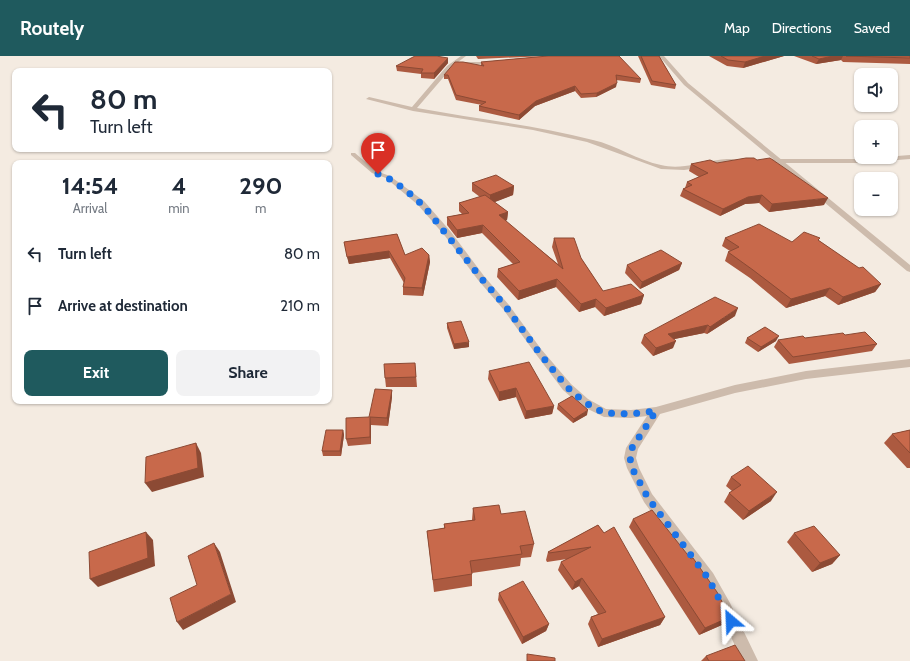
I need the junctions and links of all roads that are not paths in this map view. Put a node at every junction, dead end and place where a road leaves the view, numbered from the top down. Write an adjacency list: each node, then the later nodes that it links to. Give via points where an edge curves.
1 (464, 56): 4 (street)
2 (661, 56): 9 (street, via 686,84)
3 (502, 63): 4 (street)
4 (453, 64): 6 (street)
5 (369, 99): 6 (street)
6 (413, 109): 9 (street, via 588,140 659,167 680,169 718,162)
7 (353, 154): 12 (street, via 374,172 388,177 421,203 567,387 584,402 604,413 631,414)
8 (910, 157): 9 (lane, via 859,161)
9 (780, 161): 10 (street)
10 (910, 269)
11 (910, 363): 12 (street, via 806,375 735,389)
12 (656, 411): 13 (street, via 632,448 632,468 648,498 708,578)
13 (750, 661)

